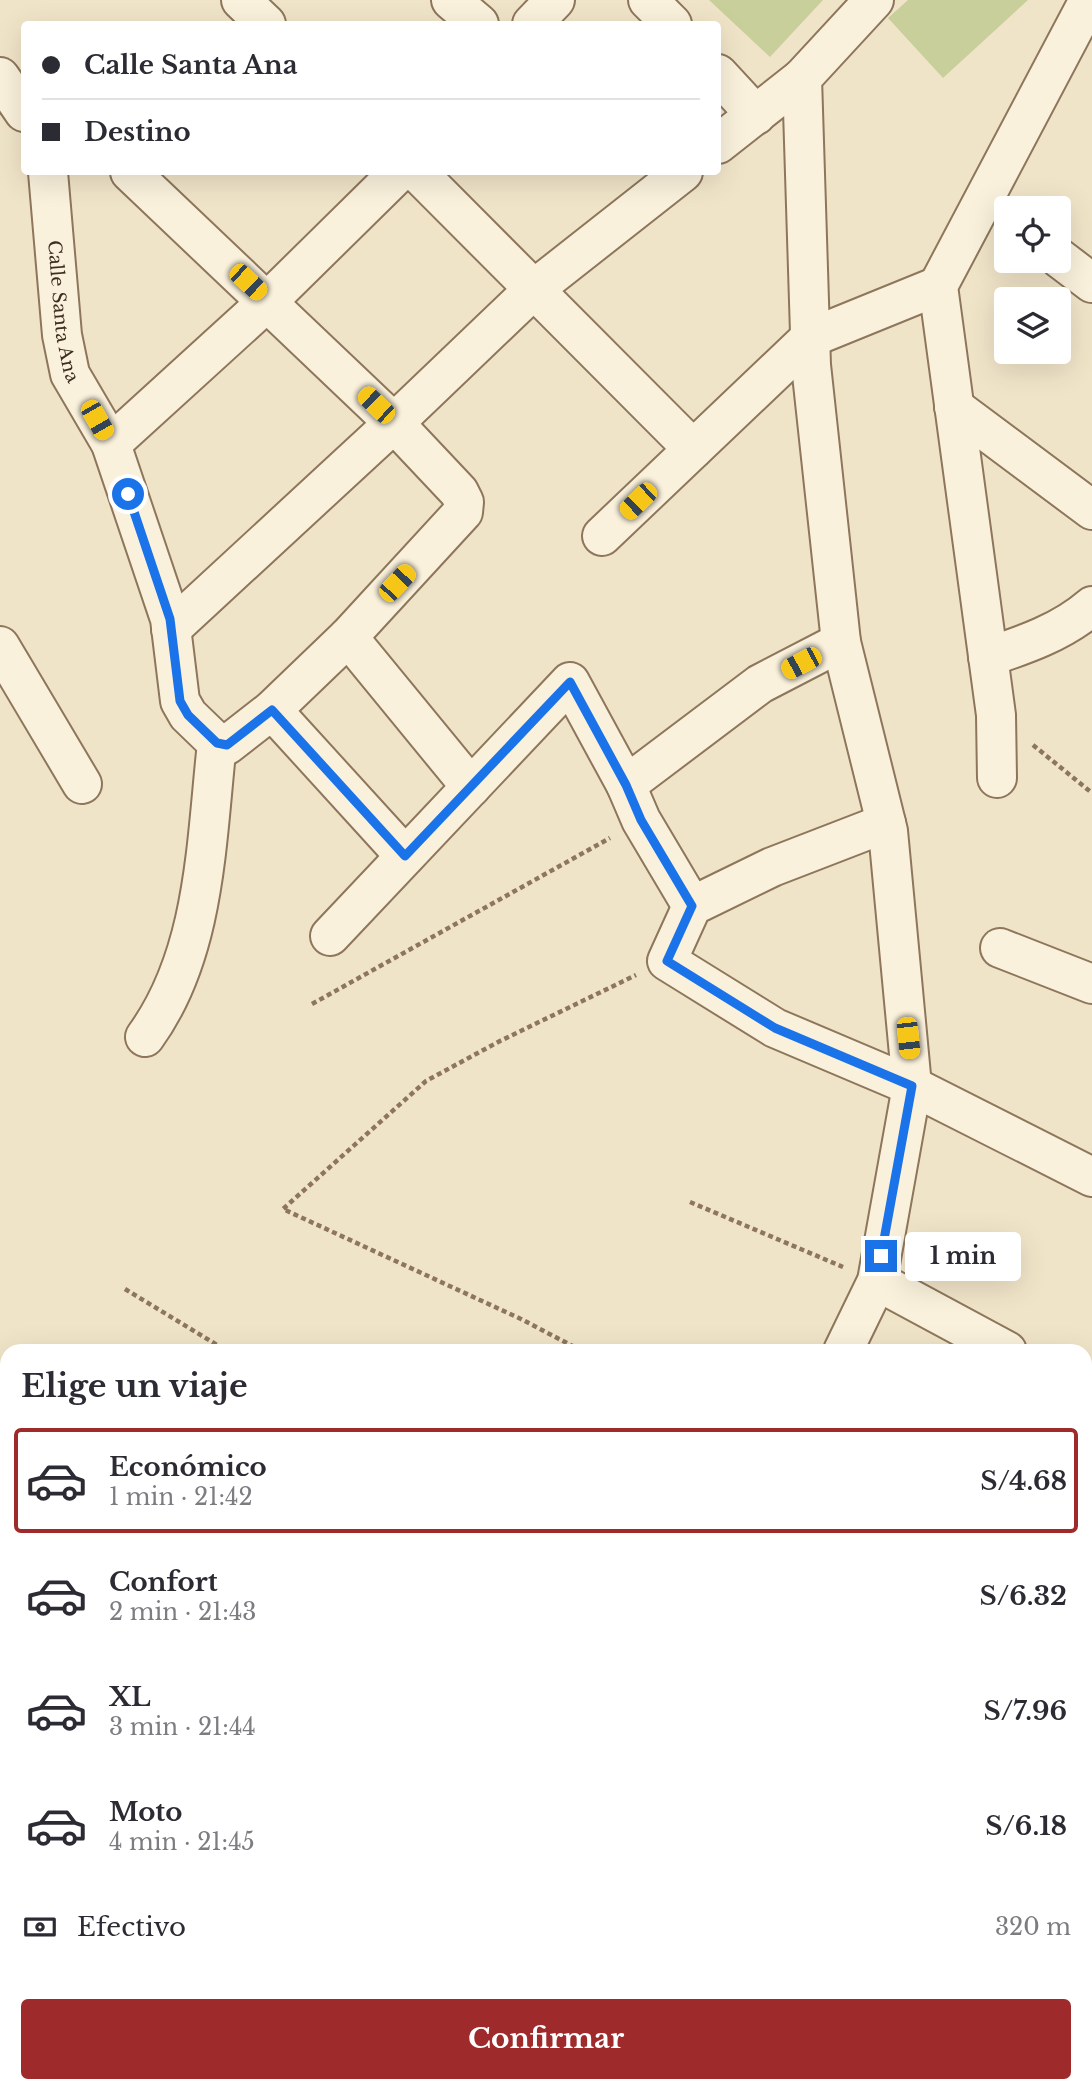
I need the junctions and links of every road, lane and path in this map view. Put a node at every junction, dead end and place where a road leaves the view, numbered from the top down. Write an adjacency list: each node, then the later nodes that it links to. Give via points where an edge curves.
1 (451, 0): 6 (street)
2 (555, 0): 7 (street)
3 (648, 0): 8 (street)
4 (874, 0): 11 (street)
5 (1089, 0): 20 (street)
6 (476, 21)
7 (535, 21)
8 (669, 21)
9 (0, 77): 12 (street)
10 (721, 77): 13 (street)
11 (802, 78): 13 (street); 27 (street)
12 (21, 108)
13 (755, 115): 14 (street)
14 (721, 142)
15 (48, 175): 30 (street, Calle Santa Ana, via 70,374)
16 (133, 175): 26 (street)
17 (396, 175): 26 (street)
18 (420, 175): 25 (street)
19 (679, 175): 25 (street)
20 (1001, 196)
21 (994, 211): 24 (street)
22 (1071, 267): 23 (street)
23 (1092, 283)
24 (939, 286): 27 (street); 28 (street)
25 (533, 290): 29 (street); 31 (street)
26 (268, 301): 29 (street); 30 (street)
27 (810, 338): 31 (street); 37 (street)
28 (954, 407): 32 (street); 39 (street)
29 (394, 423): 35 (street); 36 (street, via 459,492 463,512)
30 (111, 444): 35 (street, Calle Santa Ana)
31 (694, 449): 33 (street)
32 (1092, 510)
33 (601, 536)
34 (1092, 606): 39 (street, via 1032,642)
35 (171, 629): 42 (street, Calle Santa Ana, via 180,701)
36 (348, 637): 40 (street); 46 (street)
37 (841, 642): 45 (street, via 761,684); 49 (street)
38 (0, 646): 44 (street)
39 (988, 657): 41 (street)
40 (272, 710): 42 (street, via 234,741); 50 (street)
41 (996, 715): 43 (street); 47 (path)
42 (217, 743): 57 (street, via 201,893 182,964 161,1015)
43 (997, 778)
44 (82, 784)
45 (626, 785): 46 (street, via 570,682); 48 (street)
46 (471, 787): 50 (street)
47 (1092, 793)
48 (641, 820): 51 (street); 56 (path)
49 (886, 822): 51 (street, via 772,867); 58 (street)
50 (405, 856): 52 (street)
51 (692, 906): 54 (street)
52 (330, 936)
53 (999, 948): 55 (street)
54 (667, 961): 58 (street, via 775,1028); 65 (path, via 426,1081 283,1209)
55 (1092, 985)
56 (312, 1004)
57 (145, 1037)
58 (912, 1086): 59 (street); 62 (street)
59 (1092, 1177)
60 (690, 1202): 61 (path)
61 (840, 1266)
62 (877, 1281): 66 (street); 67 (street)
63 (125, 1289): 64 (path)
64 (215, 1344)
65 (569, 1344)
66 (846, 1344)
67 (994, 1344)

